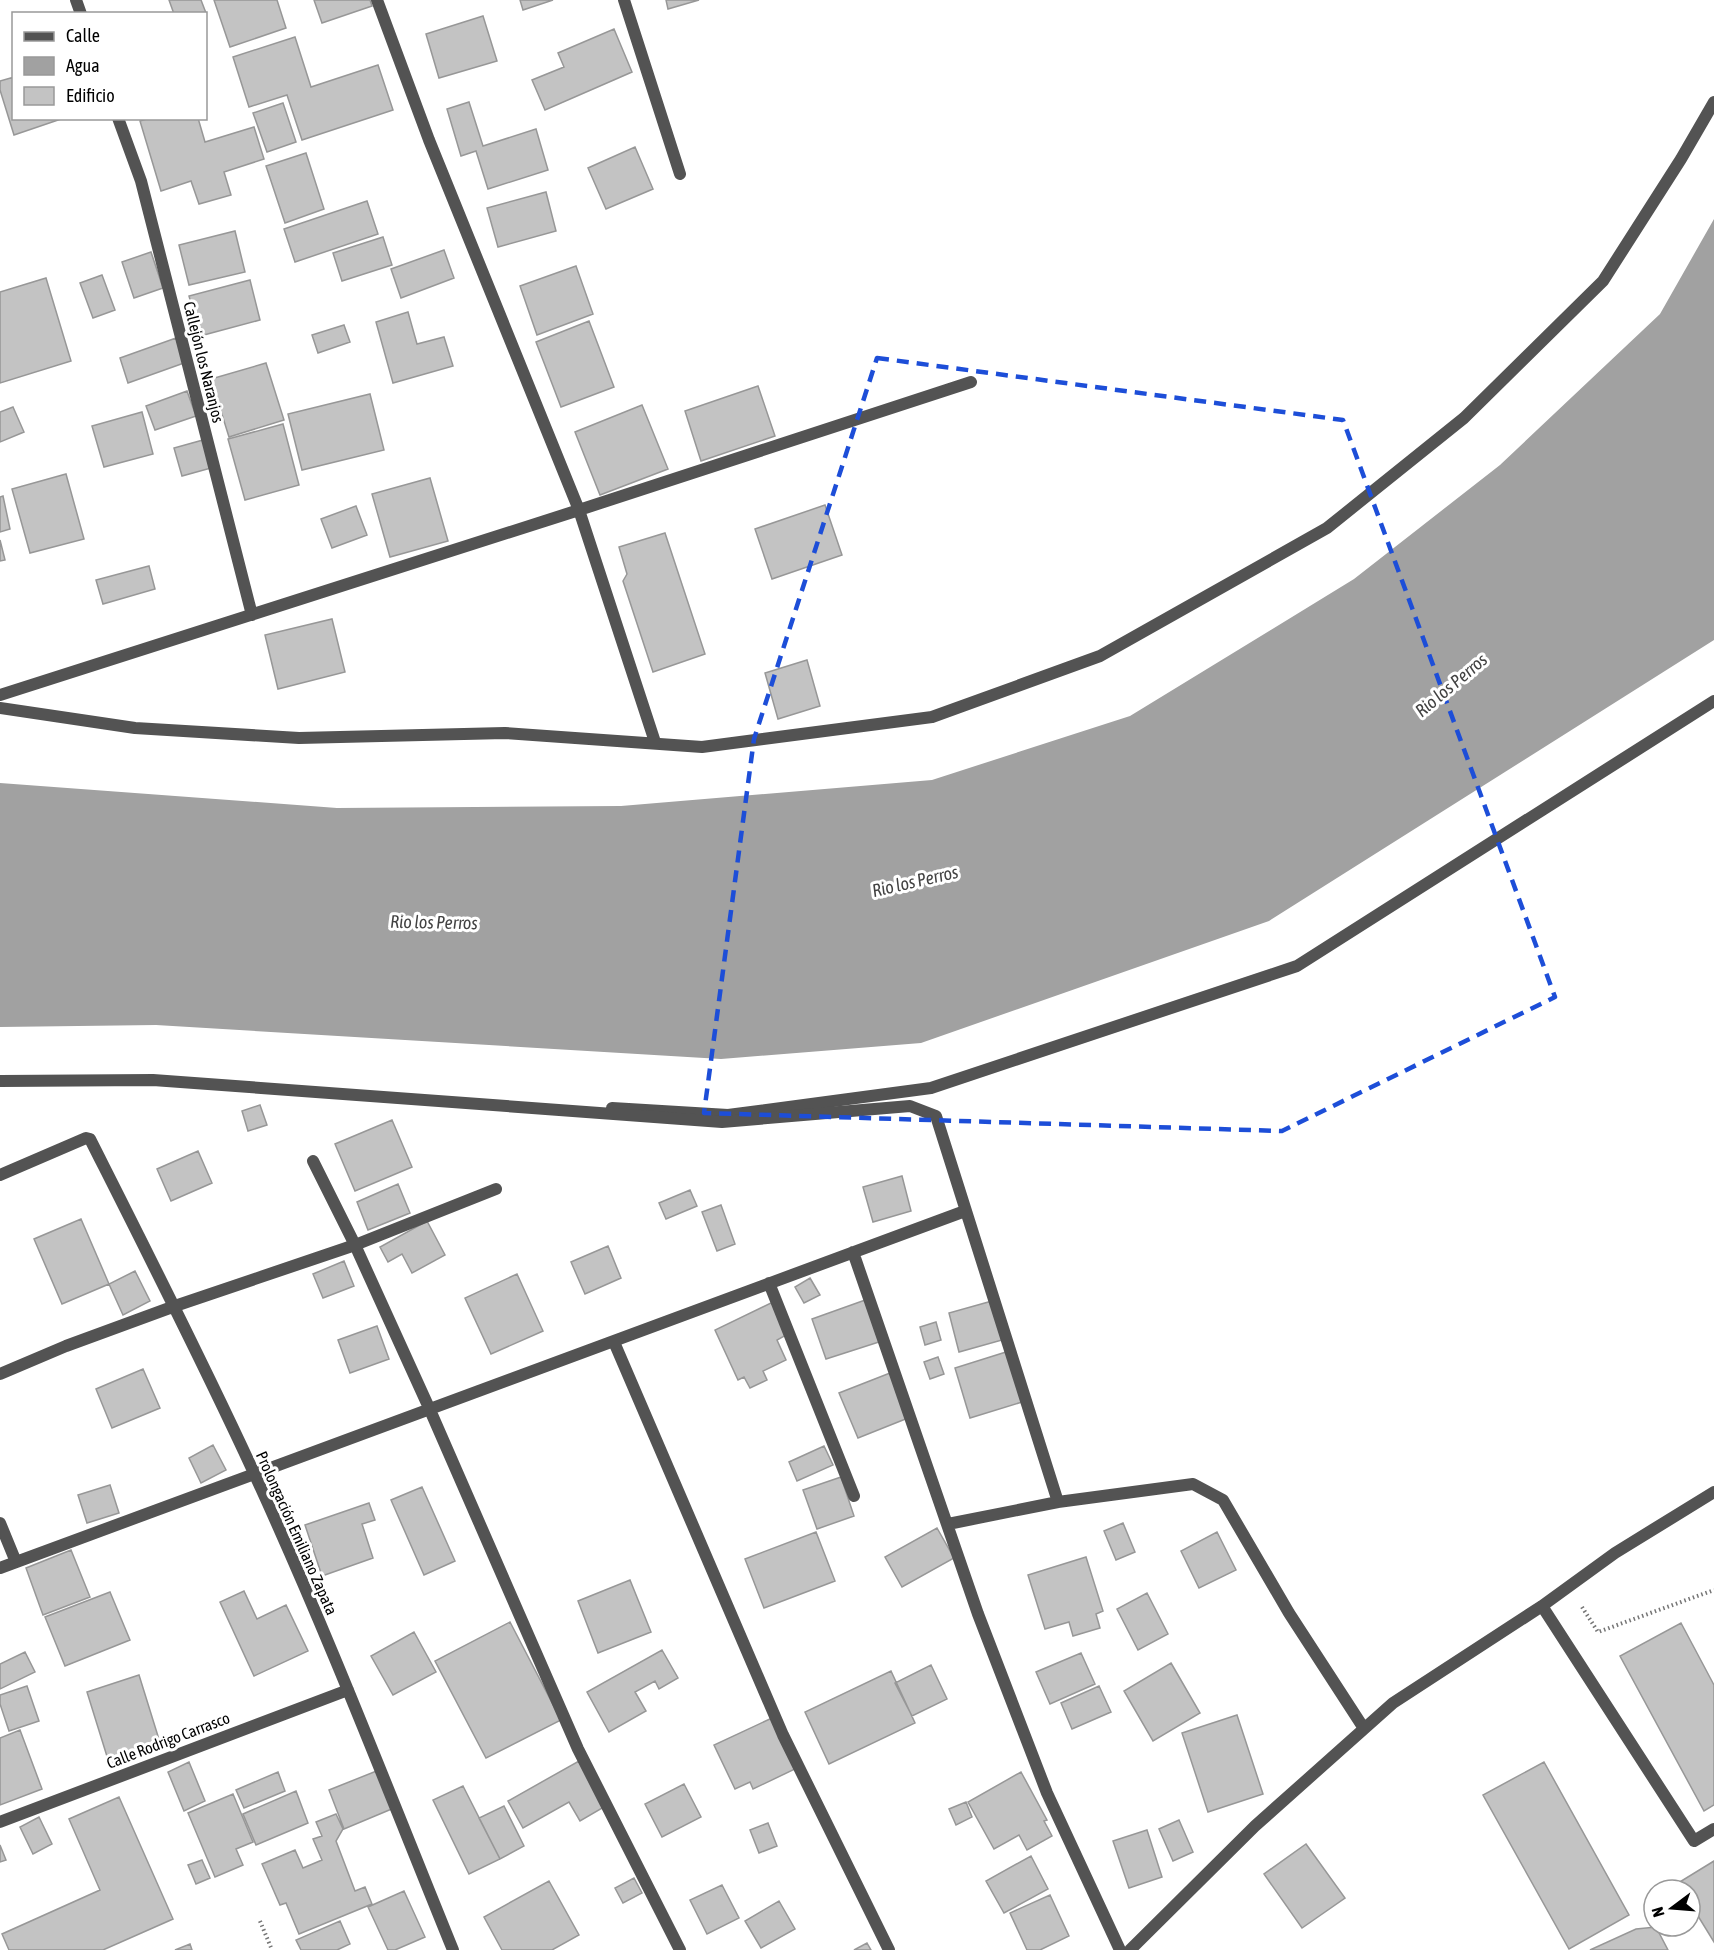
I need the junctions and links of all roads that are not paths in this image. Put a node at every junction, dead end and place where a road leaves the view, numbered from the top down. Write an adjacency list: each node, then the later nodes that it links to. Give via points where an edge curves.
1 (377, 0): 7 (street, via 429,140)
2 (624, 0): 5 (street)
3 (1714, 102): 12 (street, via 1603,281 1464,418 1327,528 1100,656 932,717 702,747)
4 (119, 120): 8 (street, Callejón los Naranjos, via 141,181)
5 (680, 174)
6 (971, 382): 7 (street)
7 (579, 510): 8 (street); 12 (street)
8 (252, 615): 9 (street)
9 (0, 695)
10 (1714, 701): 13 (street, via 1297,966 930,1088 728,1115)
11 (0, 708): 12 (street, via 135,728 299,738 505,733)
12 (655, 742)
13 (153, 1080): 14 (street); 18 (street, via 722,1122 910,1106 936,1116)
14 (0, 1081)
15 (313, 1161): 19 (street)
16 (0, 1175): 22 (street, Prolongación Emiliano Zapata, via 90,1139)
17 (496, 1189): 19 (street)
18 (965, 1211): 20 (street); 29 (street)
19 (356, 1245): 22 (street); 25 (street)
20 (853, 1252): 21 (street); 31 (street)
21 (769, 1283): 23 (street); 28 (street)
22 (175, 1306): 24 (street); 26 (street, Prolongación Emiliano Zapata)
23 (614, 1342): 25 (street); 41 (street, via 783,1735)
24 (0, 1374)
25 (430, 1410): 26 (street); 40 (street, via 578,1749)
26 (255, 1474): 32 (street); 35 (street, Prolongación Emiliano Zapata)
27 (1714, 1492): 34 (street, via 1615,1553)
28 (854, 1496)
29 (1058, 1502): 31 (street); 36 (street, via 1193,1484 1223,1500 1289,1613)
30 (0, 1523): 32 (street)
31 (948, 1524): 42 (street, via 1047,1793)
32 (16, 1562): 33 (street)
33 (0, 1568)
34 (1542, 1606): 36 (street, via 1393,1703); 38 (street, via 1694,1841)
35 (348, 1690): 37 (street, Calle Rodrigo Carrasco); 39 (street, Prolongación Emiliano Zapata)
36 (1363, 1727): 43 (street, via 1254,1826)
37 (0, 1822)
38 (1714, 1830)
39 (453, 1950)
40 (681, 1950)
41 (889, 1950)
42 (1120, 1950)
43 (1130, 1950)

